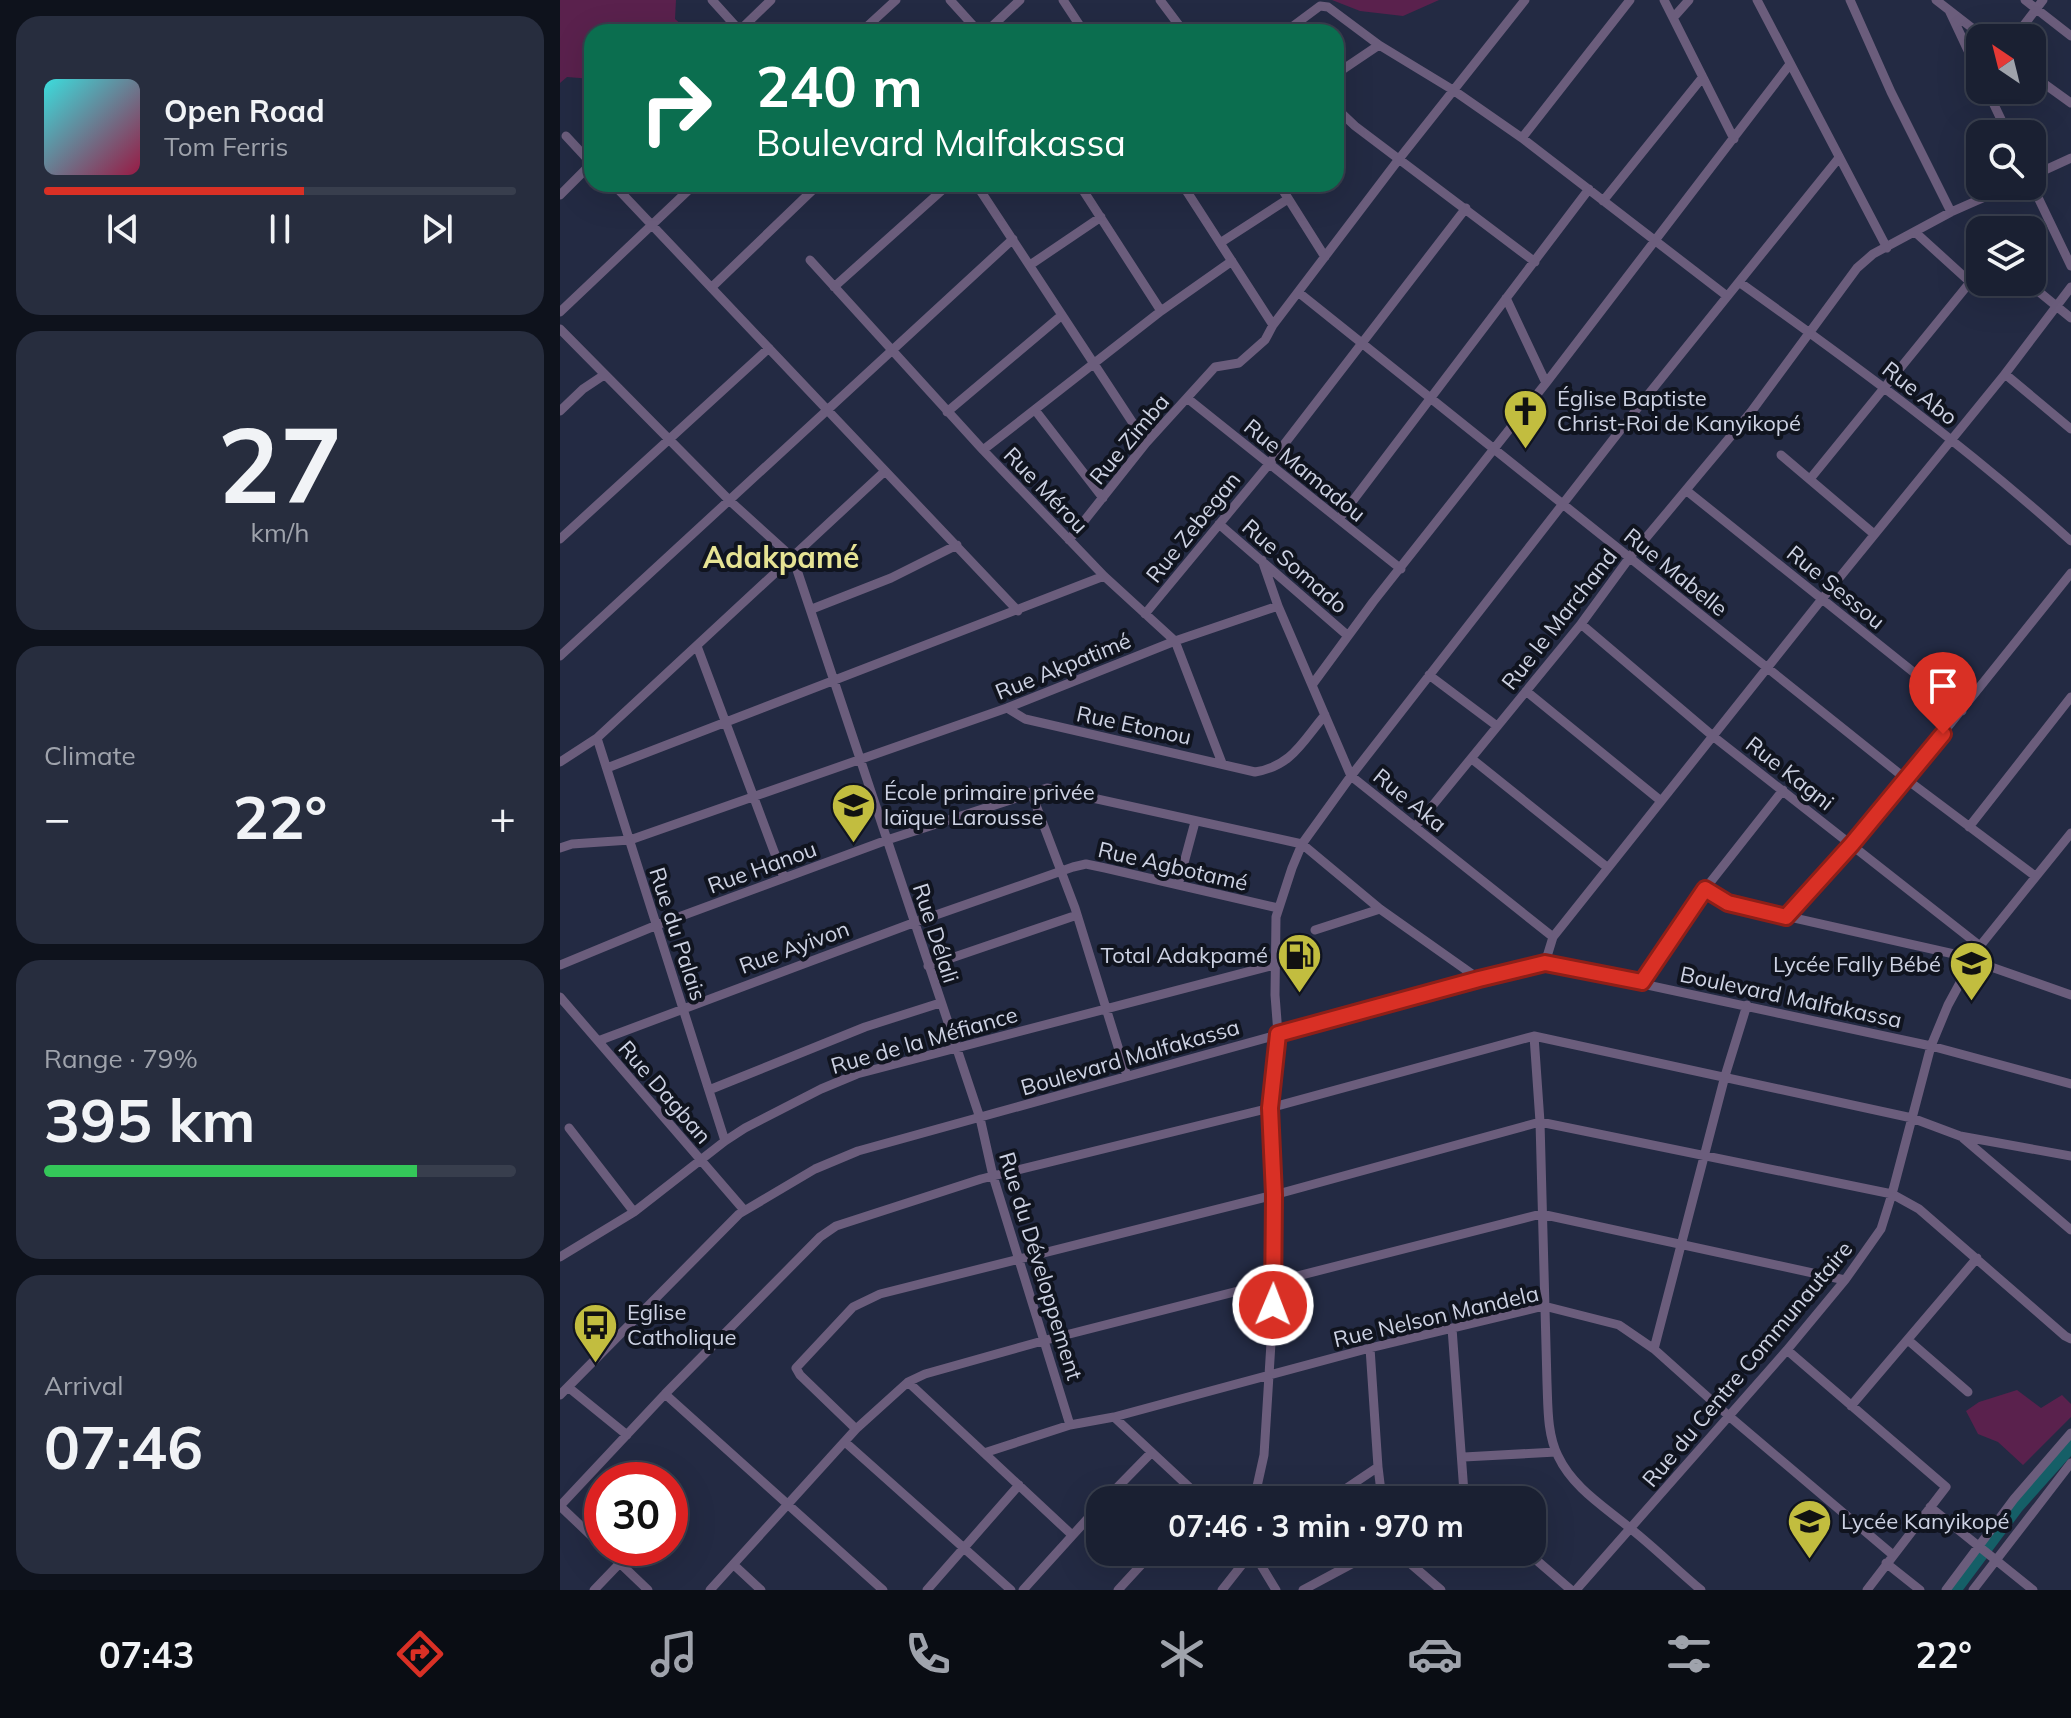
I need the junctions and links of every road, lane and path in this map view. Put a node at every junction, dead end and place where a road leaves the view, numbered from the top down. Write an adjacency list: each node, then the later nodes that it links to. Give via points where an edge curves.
1 (712, 0): 20 (street)
2 (771, 0): 21 (street)
3 (896, 0): 22 (street)
4 (950, 0): 23 (street)
5 (1020, 0): 24 (street)
6 (1063, 0): 25 (street)
7 (1160, 0): 26 (street)
8 (1525, 0): 37 (street, Rue Zimba)
9 (1630, 0): 41 (street)
10 (1664, 0): 19 (street)
11 (1689, 0): 19 (street)
12 (1757, 0): 33 (street)
13 (1850, 0): 64 (street)
14 (1936, 0): 18 (street)
15 (2025, 0): 17 (street)
16 (2043, 0): 17 (street)
17 (2036, 9): 29 (street); 30 (street)
18 (1949, 10): 28 (street); 32 (street)
19 (1673, 18): 35 (street)
20 (733, 24)
21 (748, 24)
22 (870, 24)
23 (972, 24)
24 (994, 24)
25 (1079, 24)
26 (1178, 24)
27 (1296, 24): 31 (street, via 1320,6 1328,7)
28 (1967, 24)
29 (2025, 24)
30 (2071, 36)
31 (1379, 45): 34 (street); 37 (street)
32 (1966, 46)
33 (1790, 64): 42 (street); 46 (street)
34 (1344, 69)
35 (1702, 78): 42 (street); 62 (street)
36 (2046, 85): 38 (street)
37 (1453, 90): 41 (street); 45 (street, Rue Zimba)
38 (2071, 102)
39 (1344, 114): 45 (street)
40 (566, 136): 43 (street)
41 (1522, 138): 49 (street)
42 (1734, 139): 69 (street)
43 (584, 155)
44 (2071, 158): 47 (street)
45 (1399, 159): 63 (street); 72 (street, Rue Zimba)
46 (1838, 159): 71 (street); 79 (street)
47 (2046, 170)
48 (584, 172): 58 (street)
49 (1589, 189): 62 (street); 75 (street)
50 (621, 192): 66 (street)
51 (686, 192): 66 (street)
52 (811, 192): 80 (street)
53 (940, 192): 81 (street)
54 (981, 192): 68 (street)
55 (1084, 192): 65 (street)
56 (1187, 192): 70 (street)
57 (1284, 192): 59 (street)
58 (560, 195)
59 (1288, 199): 70 (street); 72 (street)
60 (1978, 200): 64 (street, Rue le Marchand)
61 (2039, 200): 77 (street)
62 (1603, 201): 69 (street)
63 (1466, 208): 75 (street); 96 (street, Rue Zebegan)
64 (1951, 212): 67 (street, Rue le Marchand)
65 (1101, 217): 76 (street); 89 (street)
66 (651, 224): 80 (street); 90 (street)
67 (1915, 232): 71 (street, Rue le Marchand); 78 (street)
68 (1013, 239): 76 (street); 98 (street)
69 (1654, 242): 85 (street); 102 (street)
70 (1220, 243): 74 (street)
71 (1887, 248): 95 (street, Rue le Marchand, via 1857,268)
72 (1325, 257): 84 (street, Rue Zimba)
73 (810, 260): 81 (street, Rue Mérou)
74 (1232, 261): 89 (street); 93 (street)
75 (1535, 262): 87 (street)
76 (1030, 265): 91 (street)
77 (2071, 266)
78 (1966, 278)
79 (1739, 282): 85 (street); 95 (street, Rue Abo)
80 (712, 287): 97 (street)
81 (834, 287): 98 (street, Rue Mérou)
82 (1966, 287): 103 (street)
83 (2071, 287): 88 (street)
84 (1298, 292): 93 (street, Rue Zimba); 96 (street, Rue Mabelle)
85 (1727, 296): 123 (street)
86 (2044, 296): 88 (street)
87 (1506, 298): 102 (street); 105 (street)
88 (2057, 306): 92 (street); 100 (street)
89 (1161, 311): 99 (street)
90 (560, 312)
91 (1062, 315): 99 (street); 109 (street)
92 (2071, 318)
93 (1273, 325): 104 (street, Rue Zimba, via 1265,340 1239,363 1215,367)
94 (560, 329): 101 (street)
95 (1811, 333): 103 (street, Rue Abo); 120 (street, Rue le Marchand)
96 (1363, 344): 105 (street, Rue Mabelle); 117 (street, Rue Zebegan)
97 (769, 348): 106 (street); 112 (street)
98 (892, 351): 106 (street); 109 (street, Rue Mérou)
99 (1093, 363): 107 (street); 113 (street)
100 (2005, 374): 110 (street); 111 (street)
101 (604, 375): 108 (street); 112 (street)
102 (1546, 383): 114 (street)
103 (1886, 388): 111 (street, Rue Abo); 119 (street)
104 (1187, 398): 113 (street, Rue Zimba); 117 (street, Rue Mamadou)
105 (1429, 398): 114 (street, Rue Mabelle); 124 (street)
106 (827, 410): 118 (street); 122 (street)
107 (1035, 410): 115 (street); 121 (street)
108 (560, 411)
109 (947, 412): 115 (street, Rue Mérou)
110 (2071, 429)
111 (1952, 440): 126 (street); 129 (street, Rue Abo)
112 (668, 441): 122 (street); 127 (street)
113 (1146, 443): 121 (street, Rue Zimba)
114 (1495, 449): 123 (street, Rue Mabelle); 134 (street)
115 (983, 450): 128 (street, Rue Mérou)
116 (1781, 455): 119 (street)
117 (1269, 464): 124 (street, Rue Mamadou); 125 (street, Rue Zebegan)
118 (885, 471): 130 (street); 132 (street)
119 (1810, 479): 126 (street)
120 (1687, 491): 131 (street, Rue le Marchand); 137 (street, Rue Sessou)
121 (1103, 498): 128 (street, Rue Zimba)
122 (730, 501): 132 (street); 146 (street)
123 (1563, 505): 131 (street, Rue Mabelle); 148 (street)
124 (1339, 519): 134 (street, Rue Mamadou)
125 (1219, 524): 133 (street, Rue Somado); 141 (street, Rue Zebegan)
126 (1874, 534): 137 (street)
127 (560, 539)
128 (1069, 540): 136 (street, Rue Mérou)
129 (2071, 541)
130 (957, 545): 139 (street); 140 (street)
131 (1630, 557): 142 (street, Rue le Marchand); 147 (street, Rue Mabelle)
132 (793, 558): 139 (street, Rue Délali); 145 (street)
133 (1262, 560): 138 (street, Rue Aka); 143 (street, Rue Somado)
134 (1401, 569): 143 (street)
135 (2071, 573): 154 (street)
136 (1104, 576): 140 (street); 141 (street, Rue Mérou)
137 (1822, 599): 147 (street); 154 (street, Rue Sessou)
138 (1278, 606): 144 (street, Rue Akpatimé); 150 (street, Rue Aka)
139 (812, 609): 149 (street, Rue Délali)
140 (1018, 611): 149 (street)
141 (1145, 614): 144 (street, Rue Mérou)
142 (1581, 624): 151 (street, Rue le Marchand); 158 (street, Rue Kagni)
143 (1347, 635): 150 (street)
144 (1175, 641): 153 (street, Rue Akpatimé); 163 (street, Rue Mérou)
145 (697, 646): 156 (street); 159 (street)
146 (560, 656)
147 (1769, 668): 158 (street); 166 (street, Rue Mabelle)
148 (1429, 675): 157 (street); 165 (street)
149 (835, 679): 156 (street); 160 (street, Rue Délali)
150 (1312, 685): 155 (street, Rue Aka)
151 (1526, 691): 157 (street, Rue le Marchand); 170 (street)
152 (2071, 697): 173 (street)
153 (1007, 708): 160 (street, Rue Akpatimé); 163 (street, Rue Etonou, via 1025,719)
154 (1962, 711): 166 (street)
155 (1325, 715): 163 (street, Rue Etonou, via 1286,761 1272,769 1255,772); 165 (street, Rue Aka)
156 (726, 722): 164 (street); 169 (street)
157 (1497, 726): 161 (street, Rue le Marchand)
158 (1714, 737): 167 (street, Rue Kagni); 170 (street)
159 (597, 738): 162 (street); 164 (street, Rue du Palais)
160 (862, 759): 169 (street, Rue Akpatimé); 176 (street, Rue Délali)
161 (1472, 759): 172 (street, Rue le Marchand); 180 (street)
162 (560, 762)
163 (1222, 763)
164 (607, 768): 175 (street, Rue du Palais)
165 (1351, 776): 172 (street, Rue Aka); 177 (street)
166 (1906, 779): 173 (street, Rue Mabelle); 178 (street)
167 (1783, 790): 178 (street, Rue Kagni); 185 (street)
168 (1031, 792): 171 (street, via 1051,789); 176 (street, Rue Hanou); 181 (street)
169 (753, 797): 175 (street, Rue Akpatimé); 183 (street)
170 (1661, 801): 180 (street)
171 (1195, 822): 177 (street); 184 (street)
172 (1415, 827): 193 (street, Rue Aka)
173 (1969, 827): 182 (street, Rue Mabelle)
174 (2071, 833): 182 (street, Rue du Centre Communautaire)
175 (630, 840): 179 (street, Rue Akpatimé); 191 (street, Rue du Palais)
176 (887, 840): 183 (street, Rue Hanou); 190 (street, Rue Délali)
177 (1302, 844): 186 (street); 187 (street)
178 (1852, 844): 189 (street); 194 (street, Rue Kagni)
179 (560, 848)
180 (1608, 868): 193 (street)
181 (1061, 870): 184 (street, Rue Agbotamé, via 1086,864); 188 (street); 190 (street, Rue Agbotamé)
182 (2035, 876): 194 (street, Rue du Centre Communautaire)
183 (784, 878): 191 (street, Rue Hanou)
184 (1178, 885): 186 (street, Rue Agbotamé)
185 (1705, 889): 189 (street, via 1728,903); 201 (street)
186 (1278, 908): 198 (street)
187 (1380, 909): 192 (street); 200 (street)
188 (1077, 915): 199 (street); 207 (street)
189 (1786, 917): 195 (street)
190 (913, 923): 199 (street, Rue Délali); 206 (street, Rue Ayivon)
191 (657, 925): 197 (street, Rue Hanou); 206 (street, Rue du Palais)
192 (1315, 930)
193 (1553, 937): 196 (street)
194 (1980, 946): 195 (street, Rue du Centre Communautaire)
195 (1971, 961): 202 (street); 211 (street, Rue du Centre Communautaire)
196 (1545, 963): 200 (street, Boulevard Malfakassa); 201 (street, Boulevard Malfakassa)
197 (560, 965)
198 (1274, 965): 207 (street, Rue de la Méfiance); 208 (street)
199 (928, 966): 204 (street, Rue Délali)
200 (1479, 979): 208 (street, Boulevard Malfakassa)
201 (1642, 982): 205 (street, Boulevard Malfakassa)
202 (2070, 992)
203 (560, 997): 210 (street, Rue Dagban)
204 (940, 1003): 212 (street, Rue Délali); 216 (street)
205 (1747, 1005): 211 (street, Boulevard Malfakassa); 214 (street)
206 (683, 1007): 210 (street, Rue Ayivon); 216 (street, Rue du Palais)
207 (1106, 1007): 212 (street, Rue de la Méfiance); 213 (street)
208 (1278, 1034): 213 (street, Boulevard Malfakassa); 217 (street)
209 (1534, 1036): 214 (street); 217 (street); 220 (street)
210 (598, 1041): 226 (street, Rue Dagban)
211 (1931, 1046): 215 (street, Boulevard Malfakassa); 219 (street, Rue du Centre Communautaire)
212 (955, 1047): 218 (street, Rue Délali); 223 (street, Rue de la Méfiance, via 857,1074)
213 (1127, 1076): 218 (street, Boulevard Malfakassa)
214 (1725, 1076): 219 (street); 224 (street)
215 (2071, 1084)
216 (709, 1090): 223 (street, Rue du Palais)
217 (1270, 1108): 227 (street); 229 (street)
218 (980, 1118): 227 (street, Rue du Développement); 230 (street, Boulevard Malfakassa, via 858,1151)
219 (1912, 1118): 222 (street); 228 (street, Rue du Centre Communautaire)
220 (1540, 1122): 224 (street); 229 (street); 232 (street)
221 (569, 1128): 231 (street)
222 (1960, 1136): 225 (street); 233 (street)
223 (725, 1141): 226 (street, Rue de la Méfiance)
224 (1704, 1156): 228 (street); 234 (street)
225 (2071, 1156)
226 (701, 1161): 230 (street, Rue Dagban); 231 (street, Rue de la Méfiance)
227 (993, 1176): 236 (street, Rue du Développement); 252 (street, via 836,1226)
228 (1892, 1194): 237 (street, via 1919,1209); 238 (street, Rue du Centre Communautaire, via 1881,1229)
229 (1274, 1195): 236 (street); 239 (street)
230 (744, 1210): 250 (street, Boulevard Malfakassa)
231 (634, 1212): 235 (street, Rue de la Méfiance)
232 (1541, 1214): 234 (street); 239 (street); 240 (street)
233 (2071, 1230)
234 (1683, 1244): 238 (street); 246 (street)
235 (562, 1253)
236 (1020, 1257): 243 (street, Rue du Développement); 257 (street, via 866,1300 799,1361 800,1375)
237 (1977, 1258): 242 (street); 244 (street)
238 (1845, 1280): 247 (street, Rue du Centre Communautaire)
239 (1274, 1282): 243 (street); 248 (street)
240 (1544, 1306): 241 (street, Rue Nelson Mandela); 246 (street, Rue Nelson Mandela, via 1619,1325); 261 (street, via 1549,1423)
241 (1452, 1328): 245 (street, Rue Nelson Mandela); 264 (street)
242 (2071, 1339)
243 (1046, 1340): 249 (street); 256 (street, Rue du Développement)
244 (1908, 1340): 251 (street); 253 (street)
245 (1370, 1348): 248 (street, Rue Nelson Mandela); 266 (street)
246 (1654, 1349): 255 (street, Rue Nelson Mandela)
247 (1787, 1350): 253 (street); 255 (street, Rue du Centre Communautaire)
248 (1269, 1374): 254 (street, Rue Nelson Mandela); 270 (street)
249 (908, 1382): 257 (street); 262 (street)
250 (563, 1390): 259 (street)
251 (1968, 1392)
252 (665, 1394): 259 (street); 274 (street)
253 (1851, 1406): 276 (street, via 1946,1487)
254 (1114, 1417): 256 (street, Rue Nelson Mandela); 263 (street)
255 (1730, 1417): 279 (street, Rue du Centre Communautaire); 283 (street, Rue Nelson Mandela)
256 (1070, 1425): 262 (street, Rue Nelson Mandela)
257 (856, 1429): 260 (street)
258 (2071, 1433): 281 (street)
259 (627, 1435): 275 (street)
260 (845, 1442): 274 (street); 282 (street)
261 (1556, 1452): 264 (street); 279 (street, via 1598,1505)
262 (984, 1453): 267 (street)
263 (1151, 1453): 268 (street); 269 (street)
264 (1464, 1457): 273 (street)
265 (2071, 1463): 284 (street)
266 (1378, 1467): 271 (street); 272 (street)
267 (1019, 1485): 280 (street); 282 (street)
268 (1119, 1486)
269 (1187, 1486)
270 (1257, 1486)
271 (1350, 1486)
272 (1380, 1486)
273 (1464, 1486)
274 (789, 1505): 285 (street); 299 (street)
275 (560, 1506): 278 (street)
276 (1930, 1507): 281 (street); 283 (street)
277 (1086, 1519): 280 (street)
278 (584, 1529)
279 (1631, 1529): 307 (street, Rue du Centre Communautaire); 308 (street)
280 (1071, 1534): 302 (street)
281 (1978, 1547): 284 (street); 311 (street)
282 (963, 1549): 300 (street); 301 (street)
283 (1890, 1559): 309 (street); 310 (street, Rue Nelson Mandela)
284 (1994, 1560): 312 (street); 313 (street)
285 (734, 1565): 297 (street); 298 (street)
286 (617, 1566): 295 (street)
287 (623, 1566): 296 (street)
288 (1142, 1566): 294 (street)
289 (1241, 1566): 303 (street)
290 (1261, 1566): 304 (street)
291 (1348, 1566): 305 (street)
292 (1413, 1566): 306 (street)
293 (1544, 1566): 307 (street)
294 (1125, 1588)
295 (594, 1590)
296 (648, 1590)
297 (710, 1590)
298 (761, 1590)
299 (883, 1590)
300 (927, 1590)
301 (1011, 1590)
302 (1023, 1590)
303 (1222, 1590)
304 (1276, 1590)
305 (1303, 1590)
306 (1441, 1590)
307 (1574, 1590)
308 (1701, 1590)
309 (1867, 1590)
310 (1920, 1590)
311 (1946, 1590)
312 (1973, 1590)
313 (2033, 1590)

